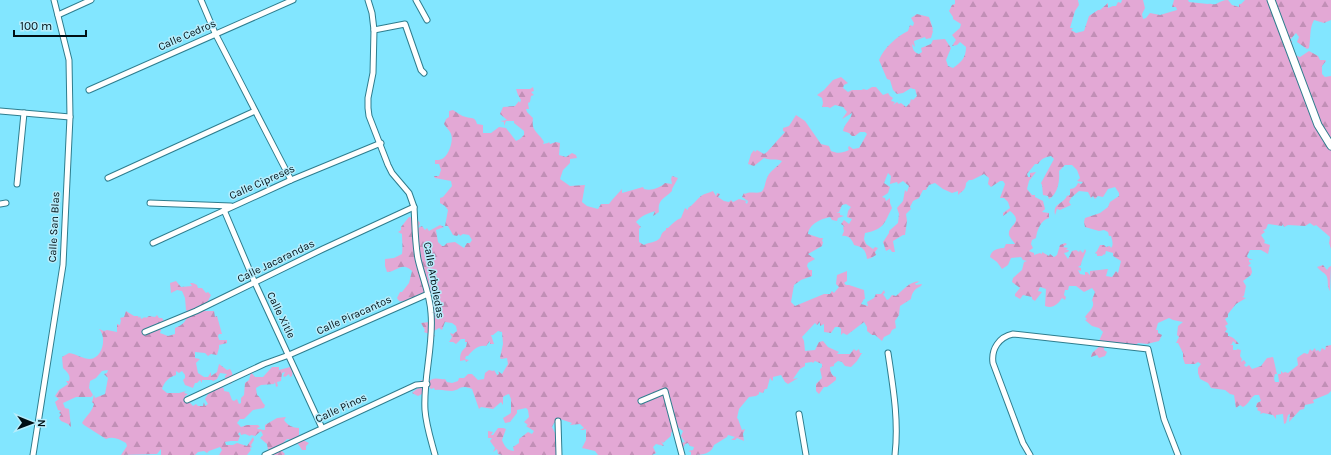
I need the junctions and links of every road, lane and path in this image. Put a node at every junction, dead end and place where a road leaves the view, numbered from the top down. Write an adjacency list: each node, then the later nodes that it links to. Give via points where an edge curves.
1 (54, 0): 8 (street, Calle San Blas)
2 (91, 0): 8 (street)
3 (201, 0): 11 (street)
4 (294, 0): 11 (street, Calle Cedros)
5 (368, 0): 10 (street, Calle Arboledas)
6 (416, 0): 9 (street)
7 (1272, 0): 19 (main road, via 1318,126)
8 (58, 15): 17 (street, Calle San Blas, via 69,60)
9 (426, 20)
10 (374, 30): 12 (street, via 405,24); 18 (street, Calle Arboledas, via 373,73 368,108)
11 (215, 33): 13 (street, Calle Cedros); 15 (street)
12 (424, 73)
13 (89, 90)
14 (0, 111): 16 (street)
15 (255, 112): 20 (street); 21 (street)
16 (24, 113): 17 (street); 22 (street)
17 (70, 116): 39 (street, Calle San Blas, via 62,265)
18 (381, 143): 21 (street, Calle Cipreses); 25 (street, Calle Arboledas, via 390,169 409,193)
19 (1331, 146)
20 (108, 178)
21 (291, 180): 24 (street, Calle Cipreses)
22 (17, 184)
23 (150, 203): 24 (street)
24 (235, 206): 26 (street, Calle Cipreses)
25 (414, 207): 28 (street, Calle Jacarandas); 29 (street, Calle Arboledas, via 418,259)
26 (224, 210): 27 (street, Calle Cipreses); 28 (street, Calle Xitle)
27 (153, 243)
28 (254, 283): 30 (street, Calle Jacarandas); 32 (street, Calle Xitle)
29 (428, 294): 32 (street, Calle Piracantos); 33 (street, Calle Arboledas, via 431,346)
30 (145, 332)
31 (888, 353): 45 (street, via 897,416)
32 (289, 355): 34 (street, Calle Piracantos); 38 (street, Calle Xitle)
33 (427, 384): 38 (street, Calle Pinos, via 416,385); 41 (street, Calle Arboledas, via 425,410)
34 (188, 400)
35 (641, 401): 43 (street, via 666,391)
36 (799, 414): 44 (street)
37 (558, 421): 42 (street)
38 (322, 428): 40 (street, Calle Pinos)
39 (33, 455)
40 (265, 455)
41 (435, 455)
42 (559, 455)
43 (682, 455)
44 (806, 455)
45 (895, 455)
46 (1030, 455): 47 (street, via 1023,444 992,356 1001,339 1013,334 1148,349 1164,419)
47 (1178, 455)

